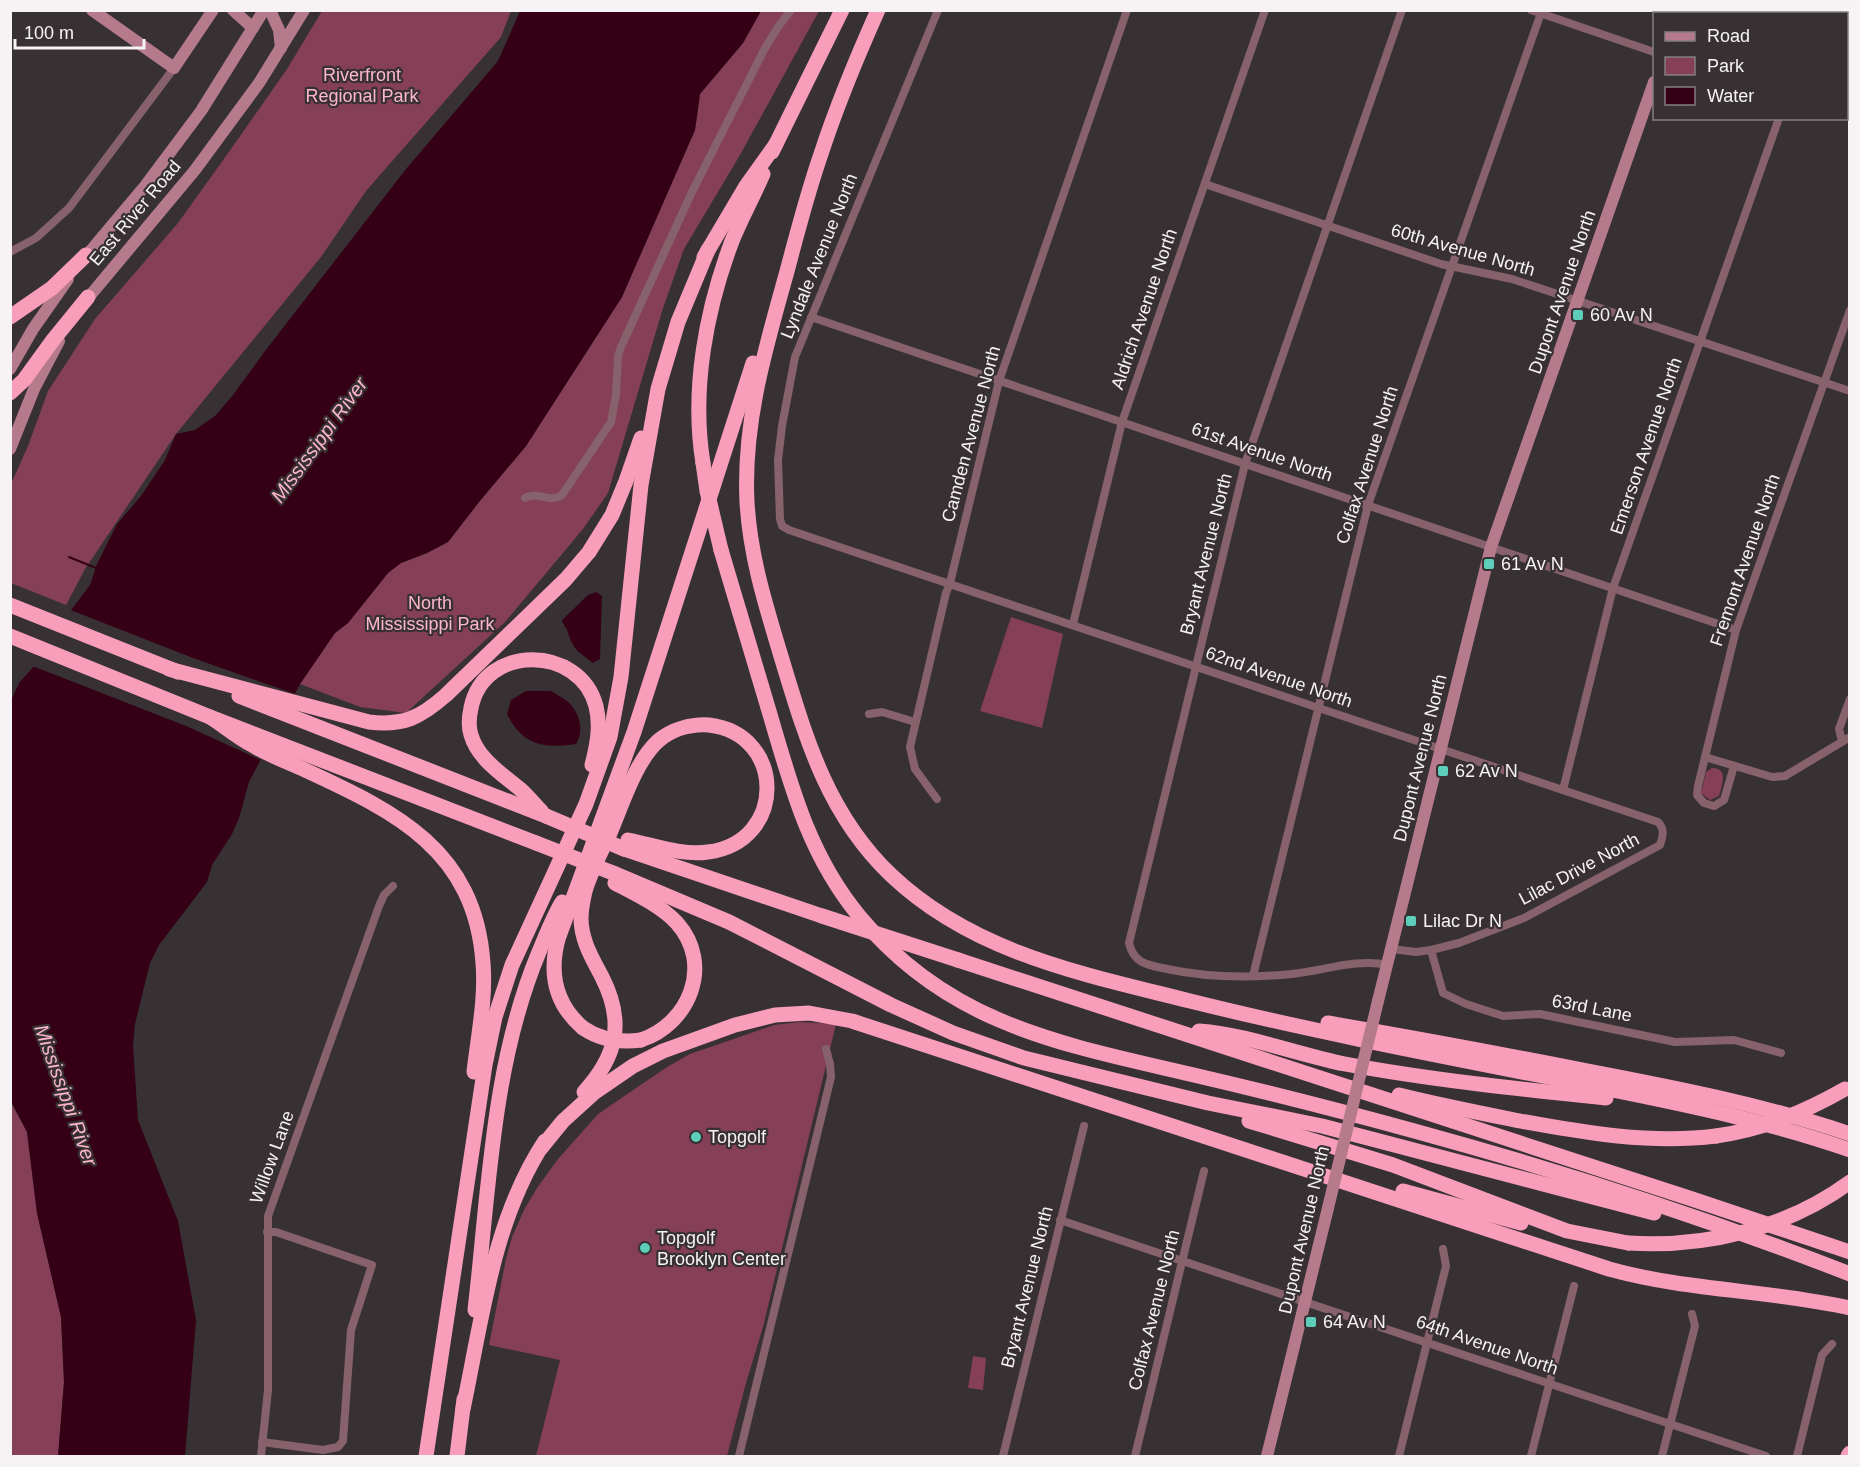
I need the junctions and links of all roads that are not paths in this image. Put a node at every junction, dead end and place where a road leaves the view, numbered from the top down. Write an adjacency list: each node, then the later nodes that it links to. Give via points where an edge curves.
1 (92, 10): 19 (street)
2 (213, 10): 19 (street)
3 (233, 10): 16 (street)
4 (264, 10): 16 (street, East River Road)
5 (270, 10): 17 (street, via 279,30)
6 (304, 10): 17 (street, East River Road)
7 (791, 10): 44 (street, via 764,51 692,192 621,347 611,422 562,495 554,499 536,495)
8 (842, 10): 22 (highway)
9 (878, 10): 25 (highway, via 825,140)
10 (938, 10): 34 (street, Lyndale Avenue North)
11 (1126, 10): 37 (street, Camden Avenue North)
12 (1265, 10): 23 (street, Aldrich Avenue North)
13 (1402, 10): 24 (street, Bryant Avenue North)
14 (1531, 10): 15 (street)
15 (1542, 12): 18 (street); 29 (street, Colfax Avenue North)
16 (253, 28): 28 (street, East River Road, via 201,111 145,186)
17 (281, 48): 30 (street, East River Road, via 195,170)
18 (1653, 52)
19 (174, 68): 27 (street, via 69,208 36,238)
20 (1653, 85): 31 (street, Dupont Avenue North)
21 (1778, 120): 35 (street, Emerson Avenue North)
22 (776, 144): 26 (highway); 102 (highway, bridge, via 732,243 713,305 703,351 700,437 708,497 721,550 795,802 817,850 861,919 907,964 941,990 987,1016 1041,1037 1442,1139 1654,1203)
23 (1205, 184): 24 (street, 60th Avenue North); 41 (street, Aldrich Avenue North)
24 (1328, 226): 29 (street, 60th Avenue North); 43 (street, Bryant Avenue North)
25 (798, 232): 71 (highway, via 632,738); 78 (highway, via 755,390 748,439 747,502 762,596 805,736 833,800 891,875 936,912 998,946)
26 (708, 250): 55 (highway, via 691,279 671,331 638,450 608,523 583,560 446,695 421,714 385,724); 72 (highway, via 678,322 658,389 641,484 621,677 610,737 592,790)
27 (10, 252)
28 (86, 255): 33 (highway, via 52,288); 36 (street, East River Road, via 33,328)
29 (1451, 266): 31 (street, 60th Avenue North, via 1489,273); 45 (street, Colfax Avenue North)
30 (88, 297): 40 (highway); 42 (street, East River Road, via 34,389)
31 (1578, 301): 35 (street, 60th Avenue North); 47 (street, Dupont Avenue North)
32 (1850, 310): 38 (street, Fremont Avenue North)
33 (10, 317)
34 (811, 317): 37 (street, 61st Avenue North); 46 (street, Lyndale Avenue North, via 795,357 782,426 778,460)
35 (1700, 343): 38 (street, 60th Avenue North); 49 (street, Emerson Avenue North)
36 (10, 369)
37 (999, 381): 41 (street, 61st Avenue North); 48 (street, Camden Avenue North)
38 (1824, 383): 39 (street, 60th Avenue North); 52 (street, Fremont Avenue North)
39 (1850, 391)
40 (10, 393)
41 (1122, 422): 43 (street, 61st Avenue North); 51 (street, Aldrich Avenue North)
42 (10, 449)
43 (1245, 464): 45 (street, 61st Avenue North); 54 (street, Bryant Avenue North)
44 (525, 498)
45 (1368, 505): 47 (street, 61st Avenue North); 57 (street, Colfax Avenue North)
46 (782, 526): 48 (street, 62nd Avenue North)
47 (1491, 547): 49 (street, 61st Avenue North); 62 (street, Dupont Avenue North)
48 (950, 583): 51 (street, 62nd Avenue North); 60 (street, Camden Avenue North)
49 (1614, 588): 52 (street, 61st Avenue North); 65 (street, Emerson Avenue North)
50 (10, 605): 55 (highway)
51 (1073, 624): 54 (street, 62nd Avenue North)
52 (1736, 630): 63 (street, Fremont Avenue North)
53 (10, 636): 59 (highway)
54 (1195, 666): 57 (street, 62nd Avenue North); 77 (street, Bryant Avenue North, via 1129,943 1134,957 1152,965 1190,974)
55 (169, 669): 67 (highway)
56 (1850, 699): 61 (street, via 1839,729)
57 (1318, 708): 62 (street, 62nd Avenue North); 77 (street, Colfax Avenue North)
58 (869, 714): 60 (street, via 882,712)
59 (210, 717): 70 (highway, bridge, via 536,843); 97 (highway, via 252,746 405,822 445,860 466,897 476,922 483,961 483,993)
60 (915, 722): 66 (street, Camden Avenue North, via 911,755 915,769)
61 (1846, 739): 64 (street, via 1785,776 1772,777)
62 (1441, 749): 65 (street, 62nd Avenue North); 74 (street, Dupont Avenue North)
63 (1706, 757): 64 (street); 64 (street, Fremont Avenue North, via 1697,795 1704,803 1714,806 1724,800)
64 (1734, 766)
65 (1563, 790): 68 (street, 62nd Avenue North)
66 (937, 799)
67 (546, 816): 69 (highway, bridge, via 599,839); 72 (highway, via 485,758 470,728 473,701 482,682 497,669 520,660 544,661 568,670 587,688 598,714 598,737 590,774)
68 (1662, 826): 75 (street, Lilac Drive North, via 1660,844 1570,894 1524,918)
69 (626, 845): 79 (highway, bridge, via 822,916); 89 (highway, via 692,853 714,851 740,841 757,825 766,800 766,777 759,758 736,734 702,725 665,736 643,761 588,881 582,905 584,937 614,1006 614,1040 600,1073)
70 (611, 876): 71 (highway, bridge, via 677,922 694,959 694,983 685,1007 668,1026 641,1040 611,1040 583,1028 564,1006 556,987 558,939); 84 (highway, via 729,922 953,1033 1024,1058)
71 (579, 880): 111 (highway, via 561,905 537,958 509,1049 493,1149)
72 (549, 884): 97 (highway, via 512,965 495,1017)
73 (393, 886): 95 (street, Willow Lane, via 379,906 268,1216)
74 (1392, 949): 75 (street, Lilac Drive North); 76 (street, Dupont Avenue North)
75 (1431, 950): 81 (street, 63rd Lane, via 1443,993 1491,1013 1540,1014 1675,1042 1734,1040)
76 (1388, 965): 77 (street, via 1367,962); 105 (street, Dupont Avenue North, bridge)
77 (1253, 976)
78 (1247, 1015): 85 (highway); 88 (highway, via 1272,1012 1668,1086 1748,1103)
79 (1175, 1029): 82 (highway); 85 (highway, via 1228,1033 1373,1069 1643,1102)
80 (826, 1049): 117 (street, via 831,1077)
81 (1781, 1053)
82 (1282, 1065): 83 (highway, bridge, via 1446,1106 1648,1140 1716,1136 1776,1122); 91 (highway)
83 (1847, 1088)
84 (1208, 1103): 96 (highway, via 1253,1122 1393,1165 1554,1227); 102 (highway, via 1322,1126 1534,1181)
85 (1761, 1122): 90 (highway)
86 (1084, 1126): 94 (street, Bryant Avenue North)
87 (1198, 1134): 89 (highway, via 852,1020 803,1013 748,1021 643,1060 586,1098); 96 (highway, via 1483,1214); 106 (highway, via 1621,1273 1699,1288)
88 (1850, 1134)
89 (541, 1148): 111 (highway, via 519,1187 502,1233)
90 (1850, 1150)
91 (1574, 1160): 98 (highway); 100 (highway)
92 (1204, 1171): 101 (street, Colfax Avenue North)
93 (1850, 1182): 96 (highway, bridge, via 1802,1210 1737,1234 1685,1243)
94 (1060, 1220): 101 (street, 64th Avenue North); 118 (street, Bryant Avenue North)
95 (267, 1232): 113 (street, Willow Lane, via 268,1384); 113 (street, via 372,1265 351,1330 343,1441 338,1447 323,1450)
96 (1604, 1239)
97 (458, 1240): 115 (highway)
98 (1850, 1241)
99 (1443, 1249): 108 (street, via 1446,1266)
100 (1850, 1252)
101 (1183, 1261): 105 (street, 64th Avenue North); 119 (street, Colfax Avenue North)
102 (1823, 1264): 103 (highway)
103 (1850, 1275)
104 (1574, 1286): 110 (street)
105 (1306, 1302): 108 (street, 64th Avenue North); 120 (street, Dupont Avenue North)
106 (1850, 1308)
107 (1692, 1314): 112 (street, via 1695,1326)
108 (1427, 1342): 110 (street, 64th Avenue North); 121 (street)
109 (1832, 1344): 125 (street, via 1822,1355)
110 (1549, 1384): 112 (street, 64th Avenue North); 122 (street)
111 (463, 1409): 116 (highway)
112 (1670, 1424): 123 (street); 124 (street, 64th Avenue North)
113 (262, 1442): 114 (street, Willow Lane)
114 (261, 1456)
115 (426, 1456)
116 (457, 1456)
117 (739, 1456)
118 (1003, 1456)
119 (1135, 1456)
120 (1267, 1456)
121 (1399, 1456)
122 (1531, 1456)
123 (1662, 1456)
124 (1766, 1456)
125 (1797, 1456)

